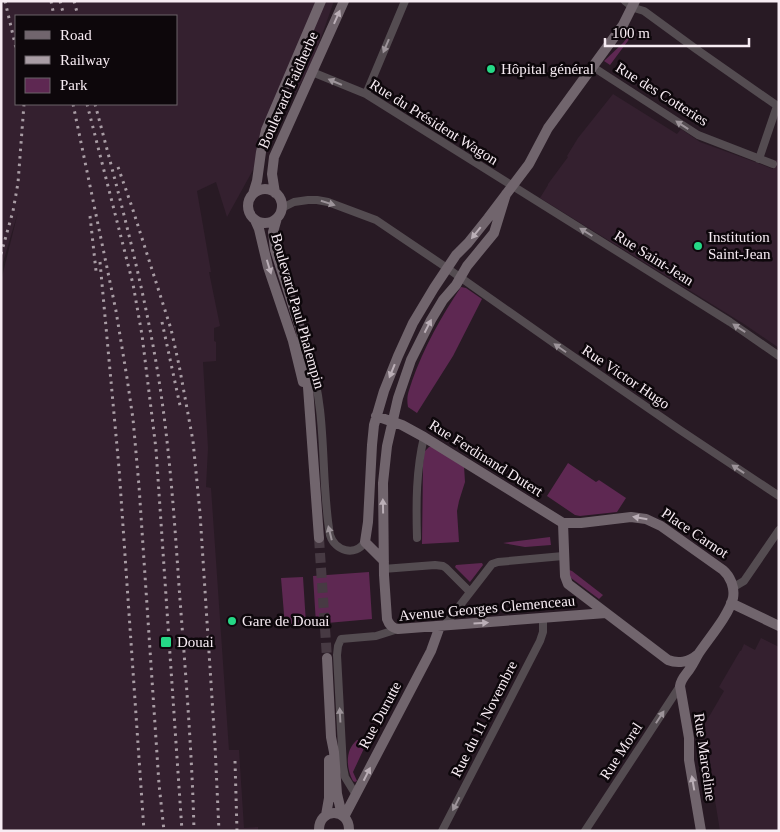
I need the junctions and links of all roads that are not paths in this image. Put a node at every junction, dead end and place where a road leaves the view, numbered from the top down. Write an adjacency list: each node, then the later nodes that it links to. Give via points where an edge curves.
1 (321, 1): 13 (street, Boulevard Faidherbe, via 266,130)
2 (344, 1): 6 (street, Boulevard Faidherbe, one-way to 2)
3 (405, 1): 7 (street, one-way to 7)
4 (631, 3): 5 (street, via 626,20); 8 (street)
5 (593, 67): 9 (street, Rue des Cotteries, one-way to 5, via 692,132); 11 (street, via 548,128 532,160)
6 (312, 72): 7 (street, Rue du Président Wagon, one-way to 6); 12 (street, Boulevard Faidherbe, via 273,161)
7 (366, 94): 11 (street, Rue du Président Wagon)
8 (778, 107): 9 (street)
9 (759, 159): 10 (street, Rue des Cotteries)
10 (773, 164)
11 (509, 190): 17 (street, one-way to 17); 18 (street, via 494,233); 20 (street, Rue Saint-Jean, one-way to 11, via 740,329)
12 (275, 193): 13 (street, via 263,189); 14 (street)
13 (253, 194): 16 (street, via 248,208)
14 (282, 208): 15 (street); 17 (street, Rue Victor Hugo, one-way to 17, via 302,200 328,202 376,220)
15 (277, 218): 16 (street, via 269,223); 19 (street, Boulevard Paul Phalempin, via 273,232 275,250)
16 (255, 220): 21 (street, Boulevard Paul Phalempin, one-way to 21, via 293,341)
17 (447, 268): 18 (street, Rue Victor Hugo); 22 (street, one-way to 22, via 404,342)
18 (460, 277): 23 (street, one-way to 18, via 415,351); 25 (street, Rue Victor Hugo, one-way to 18)
19 (303, 341): 21 (street, Boulevard Paul Phalempin); 30 (street, Boulevard Paul Phalempin, one-way to 19, via 356,550 346,550 335,545 330,535 318,404)
20 (779, 356)
21 (309, 410): 28 (street, Boulevard Paul Phalempin)
22 (376, 416): 23 (street, Rue Ferdinand Dutert); 30 (street)
23 (392, 421): 24 (street, Rue Ferdinand Dutert); 32 (street, one-way to 23, via 383,483)
24 (424, 437): 26 (street, Rue Ferdinand Dutert); 29 (street, via 417,482)
25 (779, 496)
26 (563, 523): 31 (street); 33 (street, Place Carnot, one-way to 26, via 723,570 646,519 631,517)
27 (779, 530): 33 (street, via 744,581)
28 (319, 538)
29 (417, 538)
30 (365, 542): 32 (street)
31 (563, 556): 34 (street, Rue Durutte, via 495,562); 36 (street, via 568,584)
32 (384, 565): 34 (street, via 443,566); 40 (street, via 387,621)
33 (732, 588): 35 (street)
34 (470, 592): 38 (street, Rue Durutte)
35 (731, 603): 39 (street); 41 (street)
36 (606, 614): 37 (street, Avenue Georges Clemenceau); 41 (street, via 671,661 687,661)
37 (543, 618): 38 (street, Avenue Georges Clemenceau, one-way to 37); 50 (street, Rue du 11 Novembre, one-way to 50, via 540,641)
38 (442, 626): 40 (street, Avenue Georges Clemenceau); 45 (street, Rue Durutte, one-way to 38)
39 (779, 626)
40 (398, 629): 45 (street, Avenue Georges Clemenceau, one-way to 40, via 343,767 338,646 341,639 376,636)
41 (698, 655): 43 (street)
42 (327, 658): 44 (street)
43 (680, 686): 51 (street, Rue Morel, one-way to 43); 52 (street, Rue Marceline, one-way to 43)
44 (331, 736): 46 (street); 47 (street, via 337,798)
45 (356, 795): 47 (street, Rue Durutte)
46 (326, 815): 47 (street); 49 (street, via 320,822)
47 (343, 816): 48 (street)
48 (350, 830)
49 (319, 831)
50 (442, 831)
51 (585, 831)
52 (701, 831)

